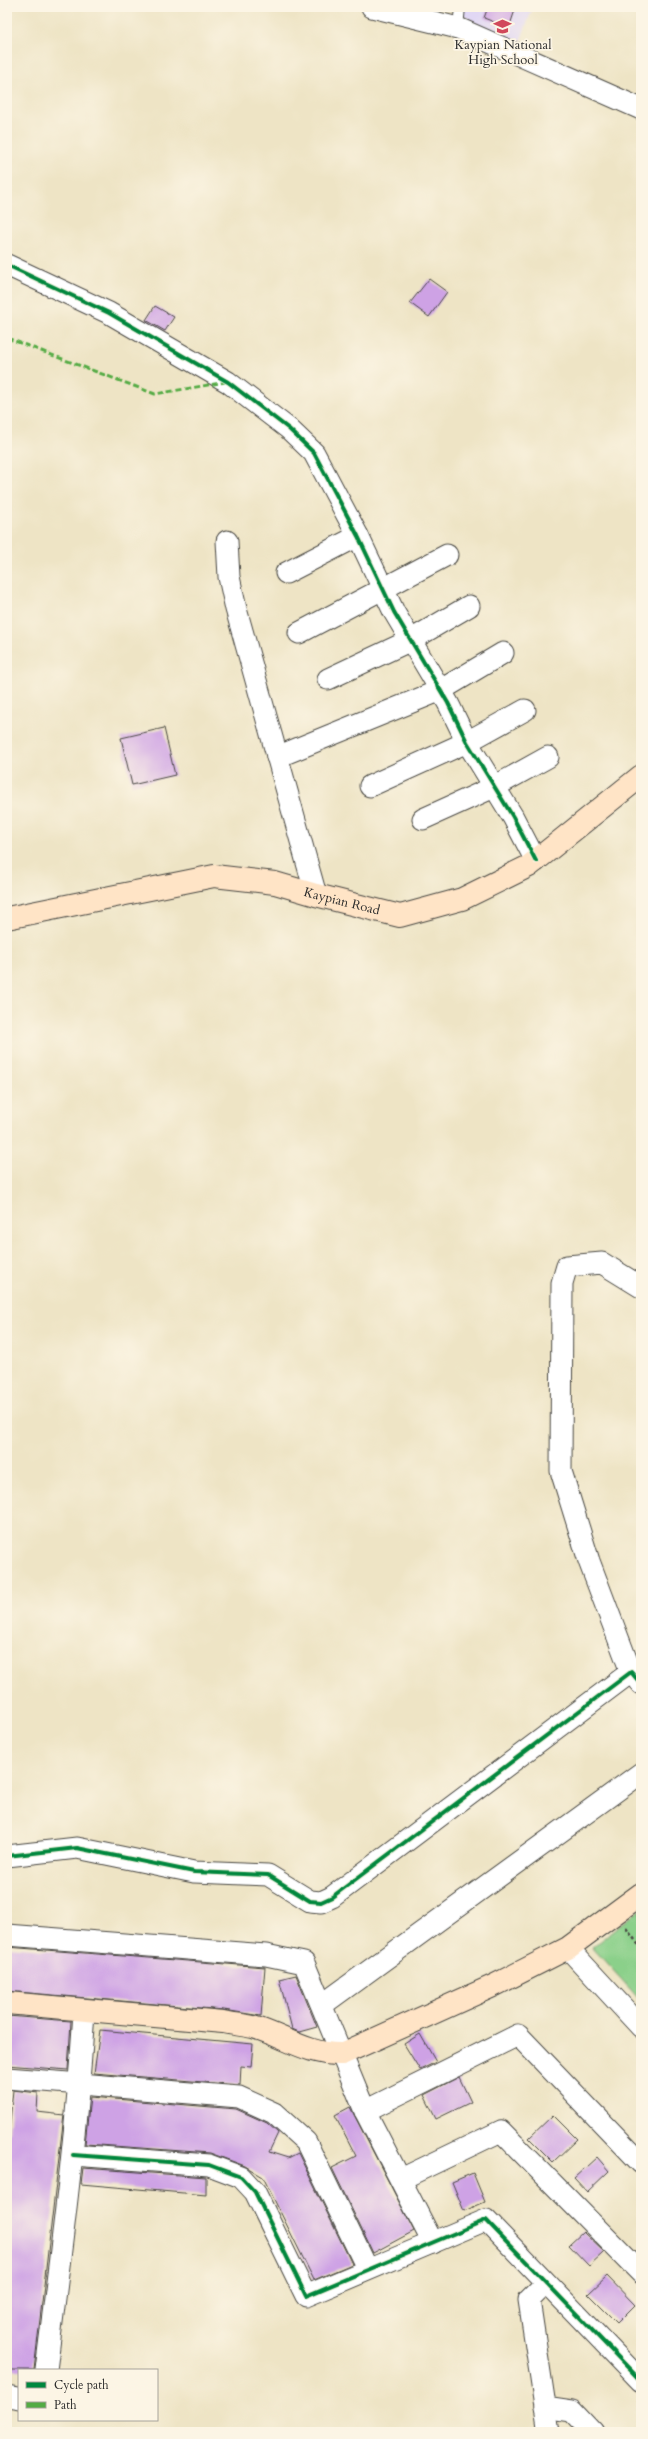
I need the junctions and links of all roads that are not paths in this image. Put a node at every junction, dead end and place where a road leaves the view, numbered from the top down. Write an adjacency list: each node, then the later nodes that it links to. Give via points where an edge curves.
1 (372, 7): 3 (street)
2 (460, 7): 3 (lane)
3 (458, 28): 4 (street)
4 (641, 109)
5 (7, 266): 6 (street, via 109,313 228,382 259,404 314,454)
6 (358, 536): 9 (street); 10 (street)
7 (227, 541): 19 (street, via 229,577 236,609)
8 (448, 555): 10 (street)
9 (286, 572)
10 (382, 590): 12 (street); 13 (street)
11 (469, 606): 13 (street)
12 (299, 633)
13 (411, 640): 15 (street); 16 (street)
14 (503, 653): 16 (street)
15 (328, 679)
16 (441, 690): 18 (street); 19 (street)
17 (525, 710): 18 (street)
18 (467, 742): 22 (street); 23 (street)
19 (277, 757): 26 (street)
20 (548, 757): 23 (street)
21 (641, 776): 25 (main road, Kaypian Road)
22 (370, 786)
23 (494, 787): 24 (street); 25 (street)
24 (423, 819)
25 (536, 861): 26 (main road, Kaypian Road, via 462,899 400,916)
26 (316, 896): 27 (main road, Kaypian Road, via 275,883 214,876)
27 (7, 918)
28 (641, 1287): 29 (street, via 602,1263 567,1266 562,1284 561,1471 589,1561)
29 (636, 1678): 31 (street, via 332,1897 321,1902 310,1901 268,1875 194,1872 77,1848)
30 (641, 1772): 36 (street)
31 (7, 1856)
32 (641, 1894): 34 (main road)
33 (7, 1935): 36 (street, via 266,1955 304,1963)
34 (568, 1948): 38 (street); 39 (main road, via 496,1985)
35 (7, 2003): 37 (main road)
36 (322, 2005): 39 (street)
37 (84, 2011): 39 (main road, via 223,2022 253,2027 312,2051); 41 (street)
38 (641, 2027)
39 (342, 2054): 42 (street)
40 (7, 2082): 41 (street)
41 (80, 2085): 43 (street); 47 (street, via 239,2097 274,2113 306,2142)
42 (365, 2111): 44 (street, via 518,2035); 45 (street)
43 (72, 2155): 47 (street, via 209,2166 241,2177 255,2192 306,2296); 50 (street)
44 (641, 2163)
45 (401, 2179): 46 (street); 48 (street, via 501,2131)
46 (433, 2243): 47 (street); 49 (street, via 486,2220)
47 (367, 2268)
48 (641, 2273)
49 (545, 2284): 51 (street); 54 (street, via 529,2300)
50 (46, 2369)
51 (641, 2381)
52 (7, 2396): 53 (street)
53 (18, 2398)
54 (545, 2407): 55 (street); 56 (street, via 572,2411)
55 (550, 2432)
56 (592, 2432)

